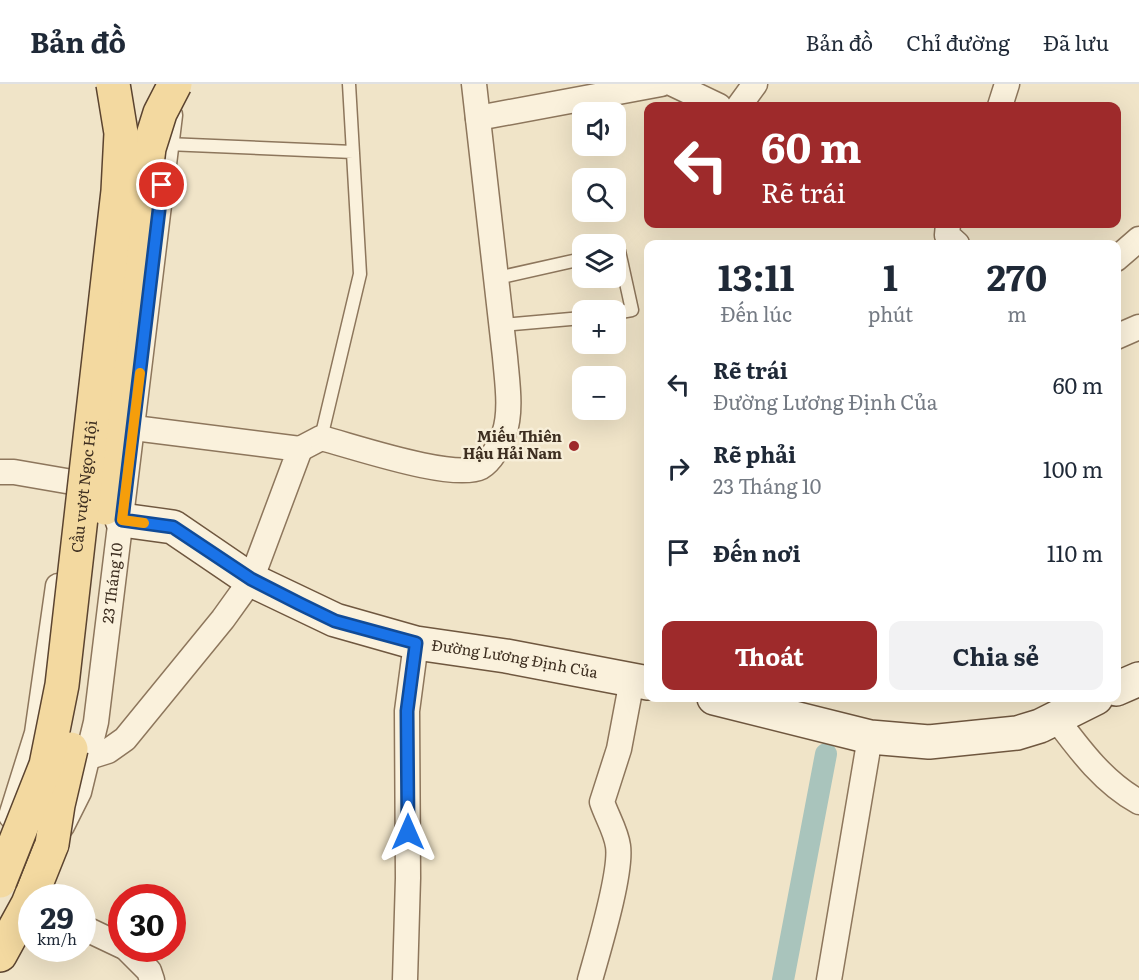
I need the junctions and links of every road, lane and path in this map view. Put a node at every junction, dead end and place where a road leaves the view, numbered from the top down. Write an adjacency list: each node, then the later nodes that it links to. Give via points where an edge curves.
1 (113, 84): 47 (main road, Cầu vượt Ngọc Hội, bridge, via 121,133 118,191 62,685 46,765)
2 (122, 84): 21 (street)
3 (174, 84): 14 (street, 23 Tháng 10); 45 (main road, Cầu vượt Ngọc Hội, bridge, via 149,148 83,687)
4 (349, 84): 15 (lane)
5 (474, 84): 13 (street)
6 (660, 84): 13 (street)
7 (673, 84): 10 (street)
8 (755, 84): 11 (street)
9 (1007, 84): 12 (street)
10 (711, 102)
11 (742, 102)
12 (1001, 102)
13 (478, 118): 19 (street)
14 (167, 144): 15 (lane); 23 (street, 23 Tháng 10)
15 (353, 152): 29 (lane, via 360,274)
16 (1139, 239): 17 (street)
17 (1121, 255)
18 (572, 261): 19 (lane)
19 (497, 278): 25 (street)
20 (626, 283): 22 (lane, via 632,310)
21 (91, 304): 23 (street); 31 (street)
22 (626, 311)
23 (147, 312): 28 (street, 23 Tháng 10)
24 (572, 319): 25 (lane)
25 (502, 325): 29 (street, via 507,420 496,450 479,468 465,472 440,469)
26 (1139, 327): 27 (street)
27 (1121, 335)
28 (134, 428): 29 (street); 33 (street, 23 Tháng 10)
29 (310, 444): 34 (street)
30 (0, 472): 31 (street)
31 (72, 482): 32 (street)
32 (68, 513): 33 (street); 46 (street, via 37,733)
33 (122, 520): 34 (street, Đường Lương Định Của, via 173,527); 43 (street, 23 Tháng 10)
34 (251, 579): 35 (street, Đường Lương Định Của, via 335,621); 43 (street, via 125,739 108,751)
35 (416, 643): 37 (street, Đường Lương Định Của); 53 (street, via 407,711)
36 (1139, 679): 38 (street)
37 (640, 682): 54 (street, via 602,802 619,850)
38 (1121, 687)
39 (730, 702): 42 (street)
40 (1087, 702): 41 (street)
41 (1055, 717): 42 (street, via 1025,730 986,738 929,742); 44 (street, via 1086,758)
42 (870, 737): 55 (street)
43 (89, 757): 45 (street, 23 Tháng 10, via 79,792)
44 (1139, 802)
45 (52, 844): 48 (main road, 23 Tháng 10)
46 (0, 849)
47 (0, 881)
48 (38, 884)
49 (18, 925): 50 (main road, 23 Tháng 10)
50 (0, 955)
51 (141, 962): 52 (street)
52 (152, 980)
53 (405, 980)
54 (590, 980)
55 (830, 980)

